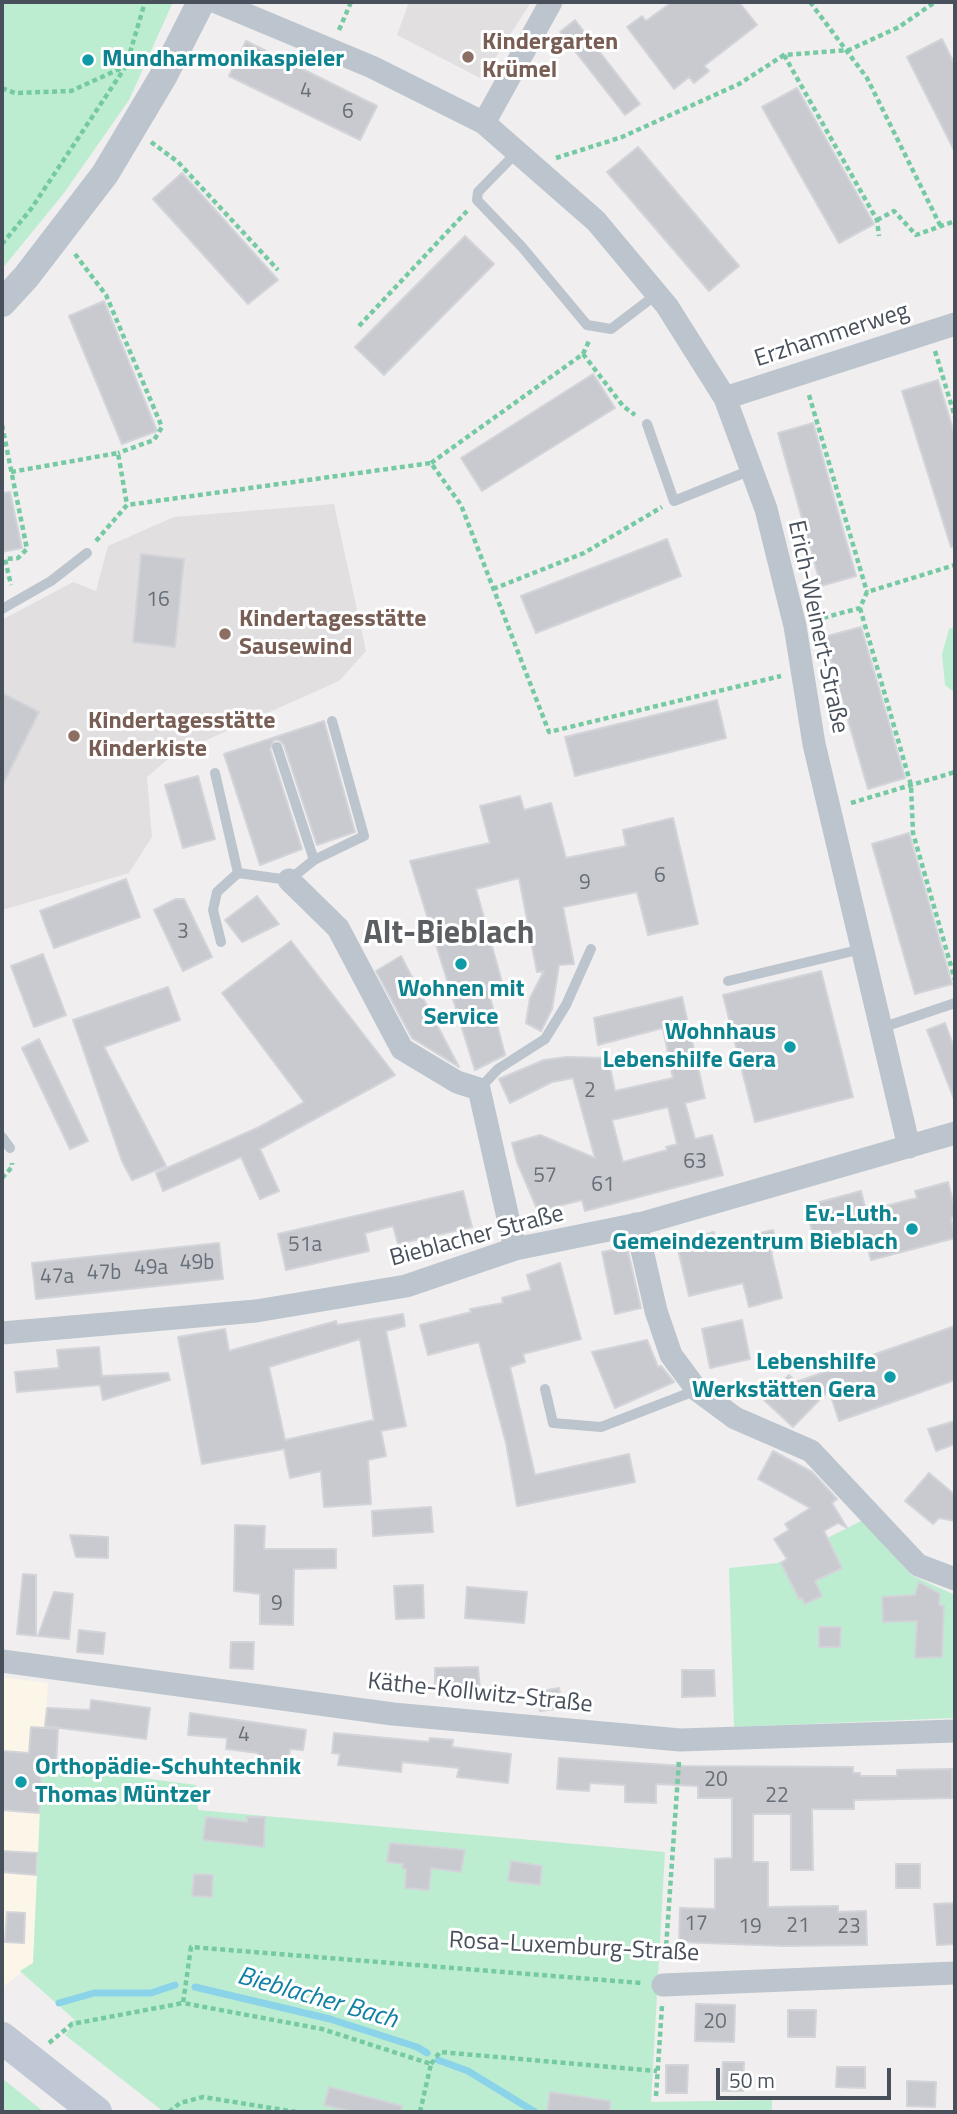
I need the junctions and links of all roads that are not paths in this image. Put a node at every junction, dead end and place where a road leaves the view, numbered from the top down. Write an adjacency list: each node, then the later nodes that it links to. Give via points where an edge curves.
1 (201, 2): 7 (street, via 105,174)
2 (216, 2): 4 (street, Erich-Weinert-Straße, via 329,49)
3 (551, 2): 4 (street)
4 (484, 124): 5 (street, Erich-Weinert-Straße)
5 (524, 159): 6 (street, Erich-Weinert-Straße, via 596,221); 6 (lane, via 478,192 477,200 587,325 611,329)
6 (657, 294): 9 (street, Erich-Weinert-Straße)
7 (2, 303)
8 (955, 324): 9 (street, Erzhammerweg)
9 (724, 398): 11 (street, Erich-Weinert-Straße)
10 (647, 424): 11 (lane, via 674,500)
11 (751, 470): 22 (street, Erich-Weinert-Straße, via 766,509 794,626 814,744)
12 (87, 552): 13 (lane, via 51,581)
13 (2, 609)
14 (332, 721): 17 (lane, via 364,836)
15 (277, 747): 17 (lane)
16 (215, 773): 18 (lane)
17 (314, 860): 19 (lane)
18 (239, 873): 19 (lane); 20 (lane, via 217,892 213,910)
19 (289, 880): 26 (street, via 338,928 402,1049 457,1082)
20 (221, 942)
21 (591, 949): 26 (lane, via 545,1039 498,1069)
22 (862, 949): 23 (lane); 25 (street, Erich-Weinert-Straße)
23 (728, 981)
24 (955, 1003): 25 (lane)
25 (881, 1028): 29 (street, Erich-Weinert-Straße)
26 (479, 1089): 32 (street)
27 (955, 1133): 29 (street, Bieblacher Straße)
28 (2, 1137): 30 (lane)
29 (909, 1147): 31 (street, Bieblacher Straße)
30 (10, 1148)
31 (636, 1224): 32 (street, Bieblacher Straße); 35 (street, via 671,1355)
32 (515, 1249): 33 (street, Bieblacher Straße, via 406,1286 256,1311)
33 (2, 1333)
34 (545, 1390): 35 (lane, via 553,1423 601,1427)
35 (697, 1390): 36 (street, via 735,1418 811,1451 918,1564)
36 (955, 1579)
37 (2, 1661): 38 (street, Käthe-Kollwitz-Straße, via 393,1714 680,1740)
38 (955, 1731)
39 (955, 1973): 40 (street, Rosa-Luxemburg-Straße)
40 (663, 1984)
41 (2, 2038): 42 (main road)
42 (96, 2112)

